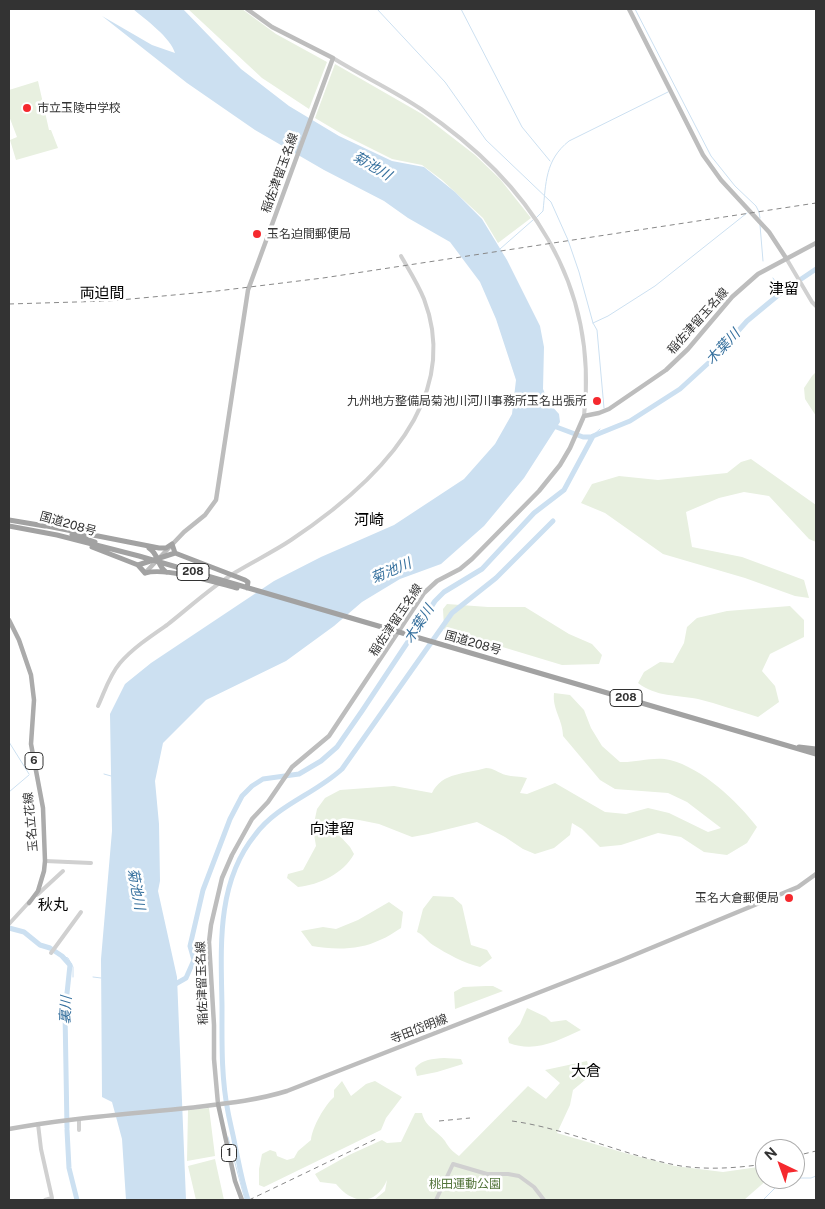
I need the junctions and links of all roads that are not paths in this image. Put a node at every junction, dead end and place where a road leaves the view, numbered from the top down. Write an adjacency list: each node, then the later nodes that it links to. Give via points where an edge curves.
1 (247, 9): 3 (main road)
2 (629, 9): 6 (main road, via 707,161 769,232)
3 (332, 61): 8 (street, via 403,98 449,129 501,175 529,209 562,264 578,310 586,366); 13 (main road, 稲佐津留玉名線, via 248,290 216,500 205,515)
4 (816, 243): 6 (main road, 稲佐津留玉名線)
5 (401, 256): 24 (street, via 424,300 433,343 429,381 421,406 402,441 365,483 326,514 291,540 235,572 128,654 110,676)
6 (787, 259): 7 (street); 8 (main road, 稲佐津留玉名線, via 758,274 732,297 666,370 609,408)
7 (816, 306)
8 (584, 416): 36 (main road, 稲佐津留玉名線, via 560,465 541,488 466,564 430,586 329,736 287,773 252,819 232,855 222,878 209,942)
9 (9, 520): 11 (highway, 国道208号 / 208)
10 (9, 526): 12 (highway, 国道208号 / 208)
11 (42, 526): 14 (highway); 15 (highway, 国道208号 / 208)
12 (46, 534): 15 (highway, 国道208号 / 208); 18 (highway)
13 (172, 544): 14 (highway, via 166,548); 16 (highway); 17 (main road, 稲佐津留玉名線)
14 (146, 546): 17 (highway)
15 (121, 551): 21 (highway, 国道208号 / 208)
16 (176, 554): 17 (highway); 21 (highway, via 245,580)
17 (158, 559): 18 (highway); 19 (main road, 稲佐津留玉名線); 20 (highway, via 160,567)
18 (138, 564): 19 (highway)
19 (145, 573): 20 (highway)
20 (167, 573): 22 (highway)
21 (247, 588): 22 (highway, 国道208号 / 208)
22 (264, 593): 25 (highway, 国道208号 / 208)
23 (9, 620): 28 (main road, 玉名立花線 / 6, via 19,640 33,686 32,744 42,808)
24 (98, 706)
25 (791, 746): 26 (highway, 国道208号 / 208); 27 (highway, 国道208号 / 208)
26 (816, 749)
27 (816, 754)
28 (45, 861): 29 (street); 32 (main road, 玉名立花線 / 6, via 38,891)
29 (90, 863)
30 (63, 871): 32 (street)
31 (816, 874): 36 (main road, 寺田岱明線, via 798,887 622,960 287,1092)
32 (29, 903): 34 (street)
33 (81, 912): 35 (street)
34 (9, 924)
35 (51, 953)
36 (218, 1104): 37 (main road, 寺田岱明線); 42 (main road, 1)
37 (78, 1120): 38 (main road, 寺田岱明線); 40 (street)
38 (38, 1124): 39 (main road, 寺田岱明線); 41 (street, via 52,1195)
39 (9, 1129)
40 (79, 1130)
41 (46, 1200)
42 (242, 1200)
43 (436, 1200): 44 (street, via 453,1164 487,1174 519,1176)
44 (544, 1200)

